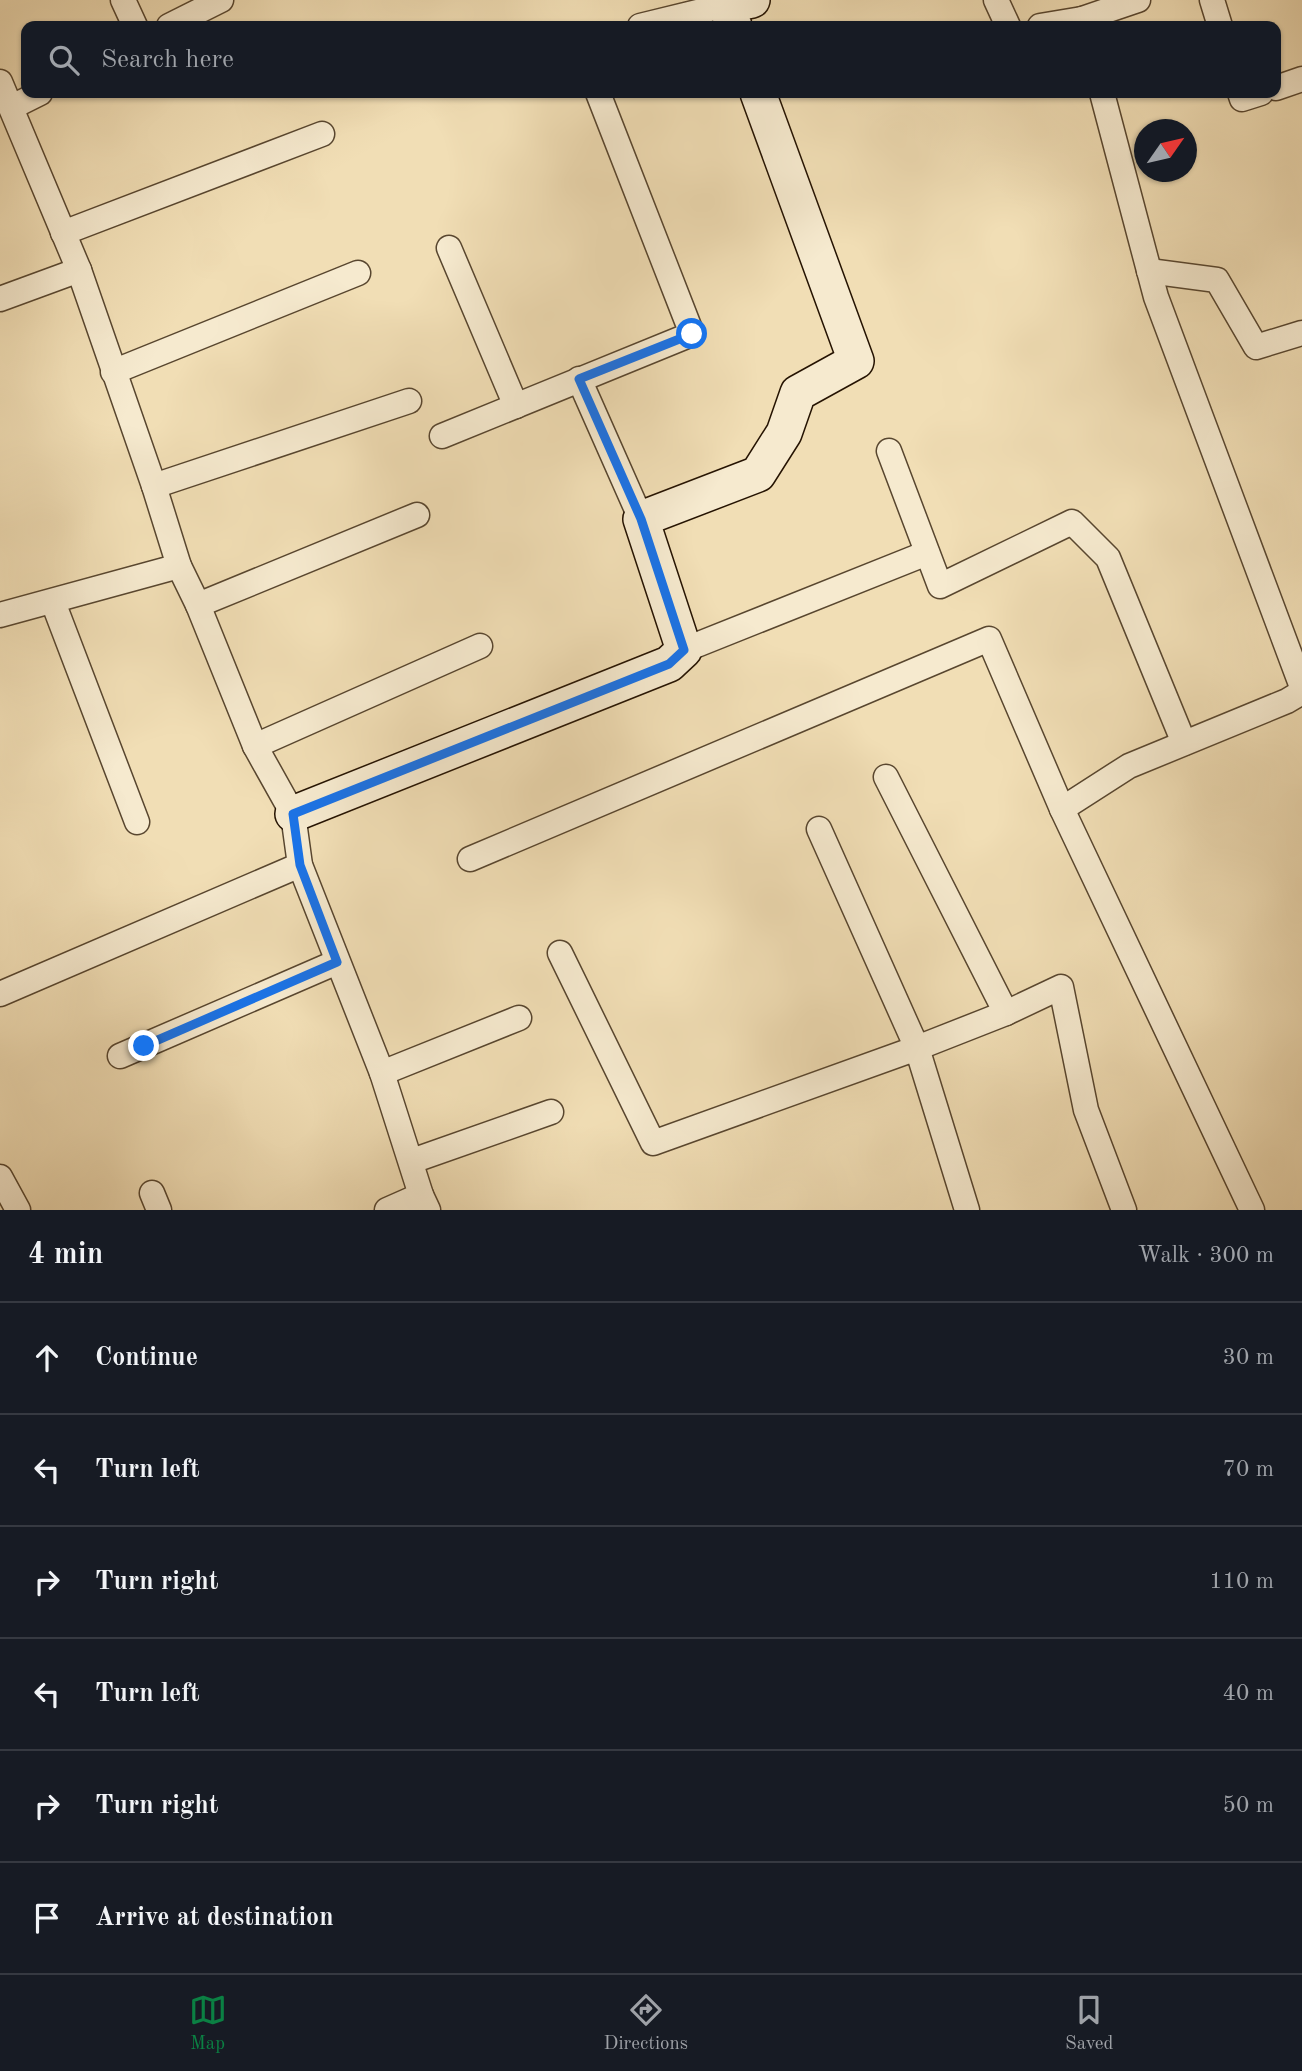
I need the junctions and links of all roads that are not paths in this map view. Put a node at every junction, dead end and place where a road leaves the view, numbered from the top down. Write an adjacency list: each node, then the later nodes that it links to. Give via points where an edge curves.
1 (123, 0): 7 (street)
2 (221, 0): 8 (street)
3 (996, 0): 10 (street)
4 (1138, 0): 11 (street)
5 (1212, 0): 12 (street)
6 (737, 10): 9 (street)
7 (133, 21)
8 (179, 21)
9 (670, 21)
10 (1006, 21)
11 (1088, 21)
12 (1218, 21)
13 (1302, 79): 15 (street)
14 (0, 82): 20 (street)
15 (1281, 86)
16 (30, 98): 20 (street)
17 (600, 98): 30 (street, via 692,334)
18 (760, 98): 37 (street, via 856,361 798,393 784,433 758,474)
19 (1103, 98): 25 (street)
20 (12, 107): 22 (street)
21 (322, 134): 22 (street)
22 (63, 233): 24 (street)
23 (449, 248): 32 (street)
24 (79, 270): 27 (street); 29 (street)
25 (1149, 271): 28 (street, via 1217,280 1256,347); 45 (street)
26 (358, 273): 29 (street)
27 (0, 299)
28 (1302, 333)
29 (113, 372): 35 (street)
30 (579, 379): 32 (street); 37 (street)
31 (410, 401): 35 (street)
32 (516, 406): 33 (street)
33 (442, 436)
34 (889, 450): 38 (street)
35 (154, 486): 39 (street)
36 (417, 515): 41 (street)
37 (641, 519): 44 (street)
38 (927, 553): 44 (street); 46 (street, via 940,586 1072,522 1108,558)
39 (179, 566): 40 (street); 41 (street)
40 (53, 602): 42 (street); 51 (street)
41 (198, 605): 47 (street)
42 (0, 615)
43 (480, 646): 47 (street)
44 (684, 650): 50 (street, via 669,664)
45 (1302, 689): 46 (street, via 1287,701)
46 (1184, 743): 49 (street, via 1129,766)
47 (255, 746): 50 (street)
48 (886, 778): 58 (street)
49 (1062, 809): 53 (street, via 989,639); 71 (street)
50 (293, 814): 54 (street)
51 (136, 822)
52 (819, 829): 60 (street)
53 (470, 859)
54 (300, 865): 56 (street); 57 (street)
55 (560, 953): 60 (street, via 653,1143)
56 (337, 962): 61 (street); 62 (street)
57 (0, 993)
58 (1006, 1013): 60 (street); 70 (street, via 1061,987 1086,1110)
59 (519, 1018): 62 (street)
60 (918, 1048): 69 (street)
61 (120, 1056)
62 (382, 1073): 64 (street)
63 (551, 1112): 64 (street)
64 (412, 1161): 66 (street)
65 (0, 1177): 67 (street)
66 (424, 1203): 68 (street)
67 (18, 1210)
68 (387, 1210)
69 (967, 1210)
70 (1124, 1210)
71 (1252, 1210)

